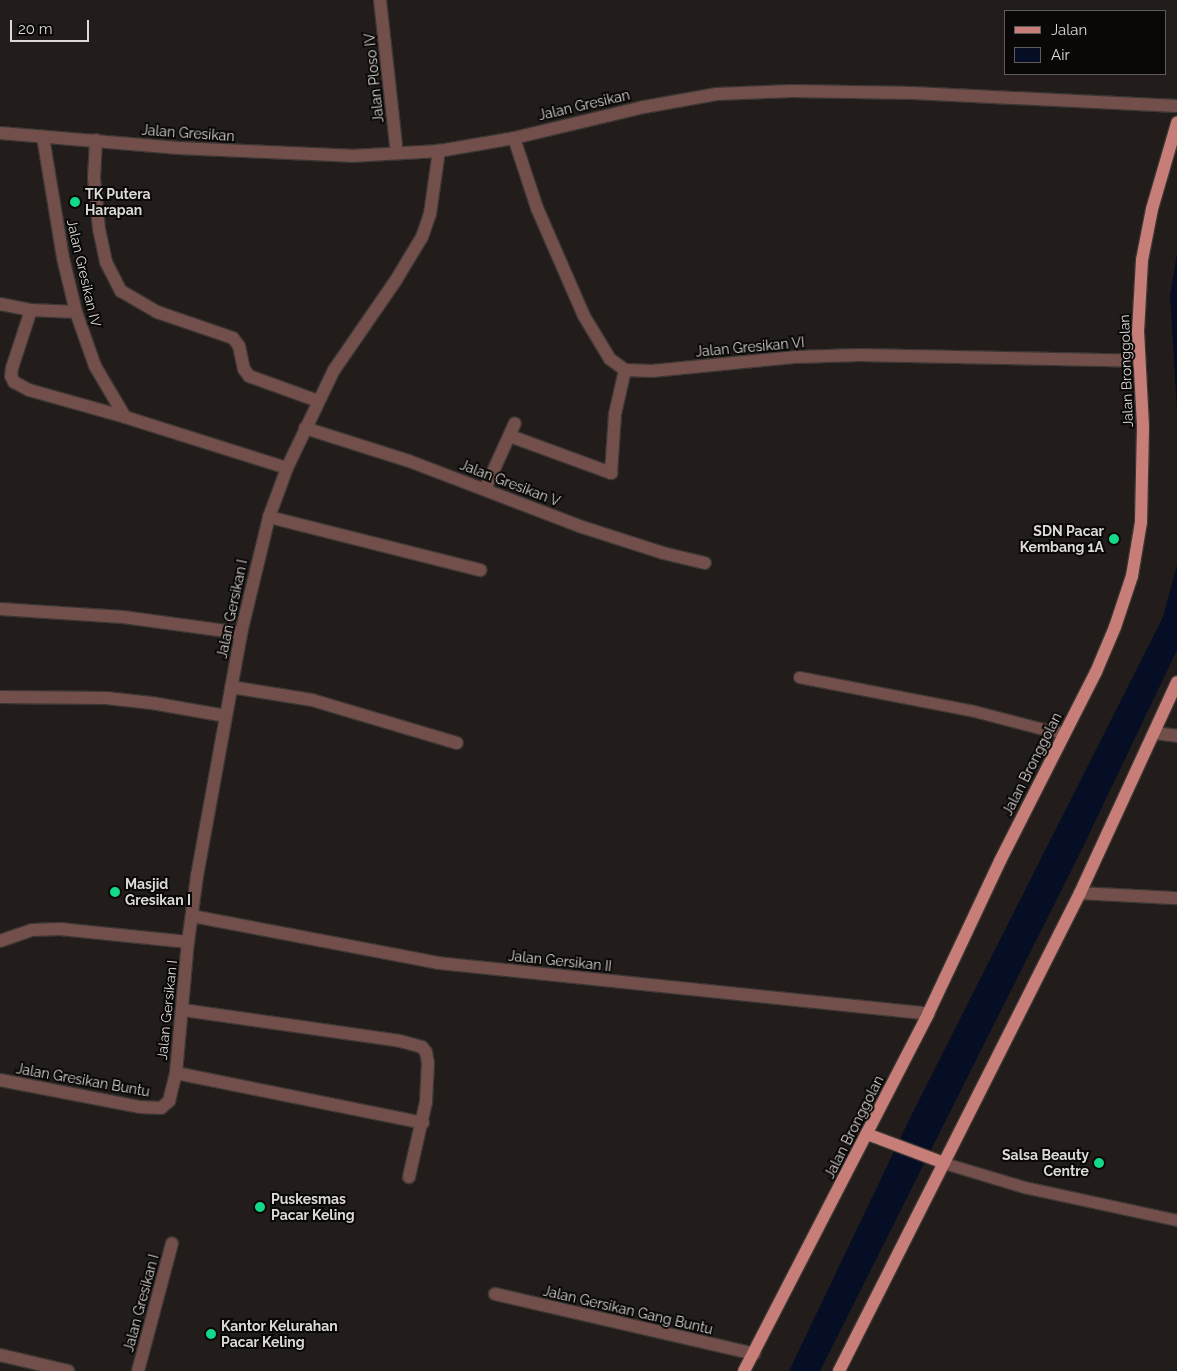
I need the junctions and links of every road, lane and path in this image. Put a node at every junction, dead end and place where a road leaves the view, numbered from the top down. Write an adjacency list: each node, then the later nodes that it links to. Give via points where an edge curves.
1 (380, 0): 9 (street, Jalan Ploso IV)
2 (1177, 106): 6 (street, Jalan Gresikan, via 913,93 792,91 717,94 644,107)
3 (1177, 123): 13 (main road, Jalan Bronggolan, via 1152,209 1142,260)
4 (0, 133): 5 (street, Jalan Gresikan)
5 (43, 136): 7 (street, Jalan Gresikan); 12 (street, Jalan Gresikan IV, via 63,258)
6 (514, 138): 8 (street, Jalan Gresikan); 14 (street, via 537,208 584,316 610,359)
7 (96, 140): 9 (street, Jalan Gresikan, via 241,152 351,156); 16 (street, via 94,178 99,229 106,262 121,291 157,312 233,338 249,376)
8 (440, 151): 9 (street, Jalan Gresikan); 16 (street, Jalan Gersikan I, via 430,214 422,237 339,362)
9 (397, 153)
10 (0, 304): 11 (street)
11 (31, 310): 12 (street); 15 (street)
12 (76, 312): 17 (street, Jalan Gresikan IV, via 95,366)
13 (1139, 361): 14 (street, Jalan Gresikan VI, via 859,355 652,372); 33 (main road, Jalan Bronggolan, via 1143,467 1141,522 1132,576 1096,672)
14 (625, 370): 20 (street, via 614,414 610,473)
15 (6, 371): 17 (street, via 14,382 29,390)
16 (318, 401): 19 (street, Jalan Gersikan I)
17 (125, 416): 21 (street)
18 (515, 423): 20 (street)
19 (305, 428): 21 (street, Jalan Gersikan I); 22 (street, Jalan Gresikan V)
20 (510, 436): 22 (street)
21 (287, 468): 23 (street, Jalan Gersikan I)
22 (485, 489): 24 (street, Jalan Gresikan V, via 578,526)
23 (269, 517): 25 (street); 27 (street, Jalan Gersikan I)
24 (705, 563)
25 (480, 570)
26 (0, 609): 27 (street, via 123,617)
27 (241, 633): 30 (street, Jalan Gersikan I)
28 (799, 676): 33 (lane)
29 (1177, 682): 34 (main road)
30 (231, 687): 32 (street, Jalan Gersikan I); 36 (street, via 312,700)
31 (0, 697): 32 (street, via 106,698)
32 (226, 716): 39 (street, Jalan Gersikan I)
33 (1064, 732): 43 (main road, Jalan Bronggolan)
34 (1154, 734): 35 (street); 37 (main road)
35 (1177, 736)
36 (457, 743)
37 (1080, 893): 38 (street); 49 (main road)
38 (1177, 898)
39 (192, 916): 41 (street, Jalan Gersikan I); 43 (street, Jalan Gersikan II, via 438,963)
40 (0, 941): 41 (street, via 26,932 60,929)
41 (188, 942): 42 (street, Jalan Gersikan I)
42 (183, 1010): 44 (street, Jalan Gersikan I); 47 (street, via 419,1046 426,1052 428,1063)
43 (928, 1014): 48 (main road, Jalan Bronggolan)
44 (176, 1073): 46 (street, Jalan Gersikan I, via 171,1097); 47 (street)
45 (0, 1080): 46 (street, Jalan Gresikan Buntu, via 140,1107)
46 (161, 1108)
47 (423, 1123): 50 (street)
48 (870, 1135): 49 (main road); 54 (main road, Jalan Bronggolan)
49 (939, 1161): 51 (lane, via 1024,1187); 59 (main road)
50 (409, 1177)
51 (1177, 1220)
52 (172, 1243): 57 (street, Jalan Gresikan I)
53 (495, 1294): 54 (street, Jalan Gersikan Gang Buntu)
54 (754, 1354): 58 (main road, Jalan Bronggolan)
55 (0, 1355): 56 (street)
56 (68, 1371)
57 (138, 1371)
58 (744, 1371)
59 (838, 1371)

